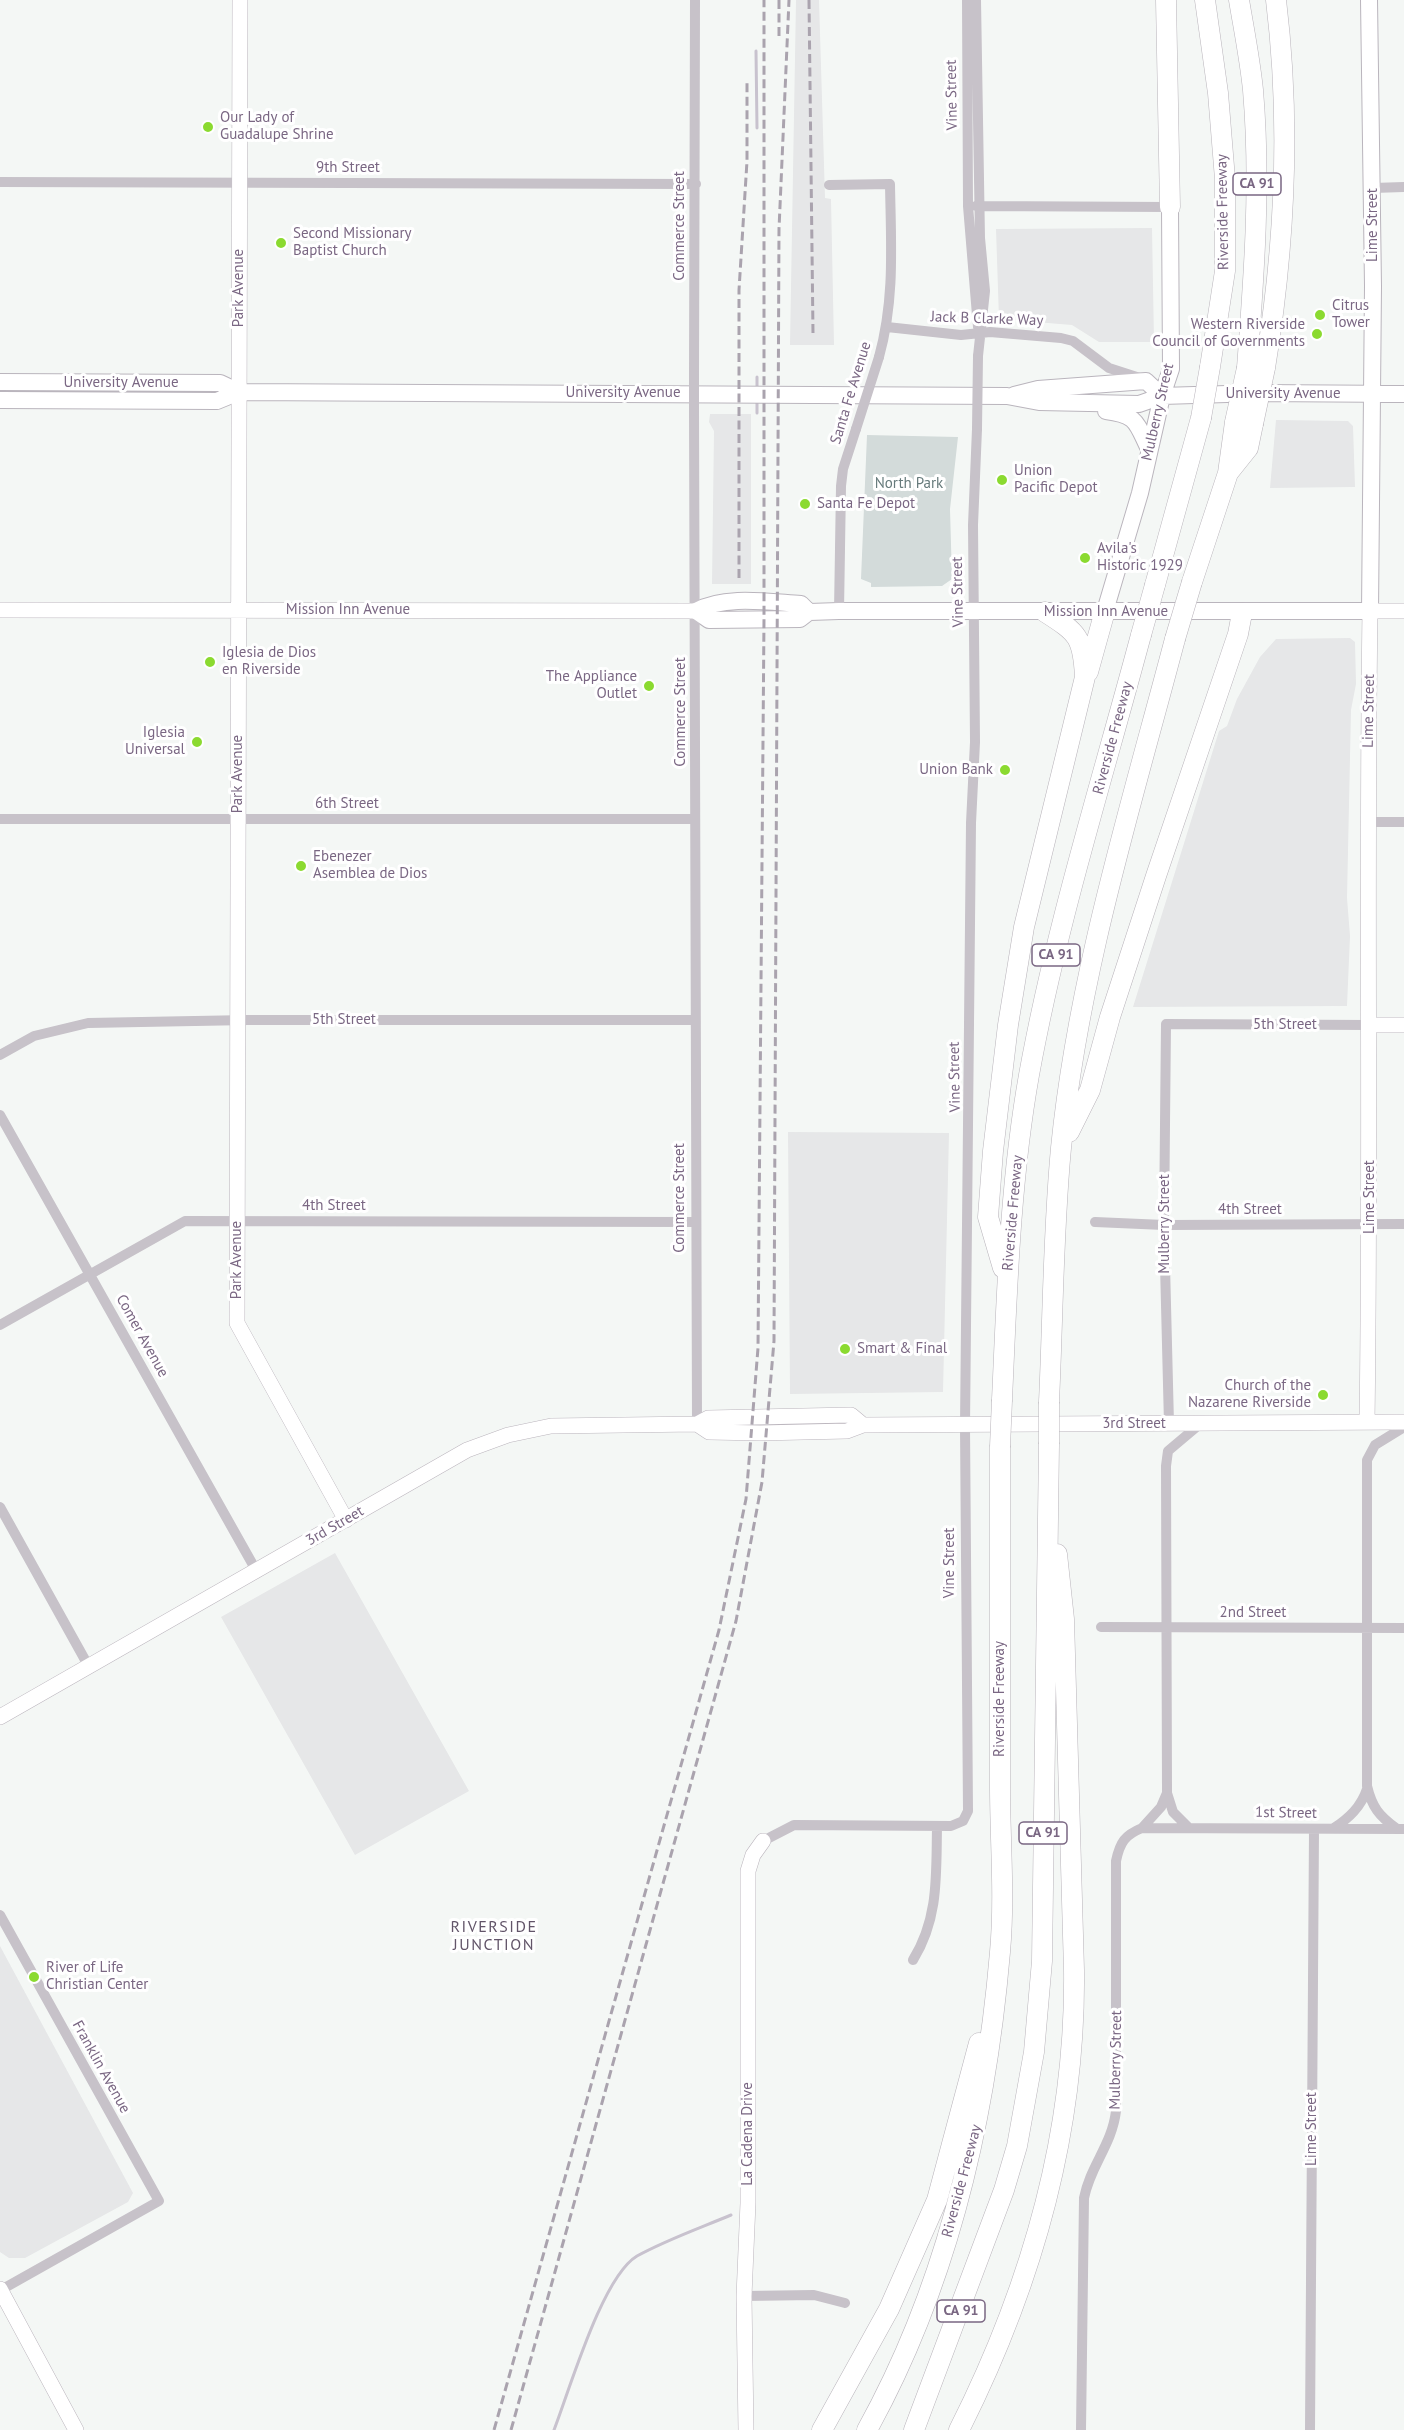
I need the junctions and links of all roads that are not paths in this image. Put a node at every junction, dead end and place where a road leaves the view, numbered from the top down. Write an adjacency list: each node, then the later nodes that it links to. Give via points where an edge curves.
1 (240, 0): 11 (main road, Park Avenue)
2 (696, 0): 12 (street, Commerce Street)
3 (967, 0): 16 (street, Vine Street)
4 (976, 0): 17 (street, Vine Street)
5 (1166, 0): 18 (highway)
6 (1205, 0): 63 (highway, Riverside Freeway / CA 91, bridge, via 1225,179 1225,271 1201,418 1056,955 1029,1075 1013,1196)
7 (1239, 0): 21 (highway, Riverside Freeway / CA 91, via 1253,90 1257,180)
8 (1276, 0): 21 (highway, via 1284,64 1286,142 1278,266)
9 (1369, 0): 14 (main road, Lime Street)
10 (0, 182): 11 (street, 9th Street)
11 (239, 183): 12 (street, 9th Street); 24 (main road, Park Avenue)
12 (696, 184): 34 (street, Commerce Street, bridge)
13 (830, 185): 19 (street, Santa Fe Avenue, via 890,184 891,300)
14 (1373, 188): 15 (street); 25 (main road, Lime Street)
15 (1404, 188)
16 (968, 206): 17 (street); 20 (street, Vine Street)
17 (980, 206): 18 (street); 20 (street, Vine Street, via 985,291)
18 (1170, 207): 28 (main road, Mulberry Street, via 1171,369)
19 (887, 327): 20 (street, Jack B Clarke Way, via 962,335); 35 (street, Santa Fe Avenue, bridge, via 843,469)
20 (979, 333): 22 (street, Jack B Clarke Way, via 1061,338 1081,346 1109,368); 39 (street, Vine Street, bridge)
21 (1256, 368): 55 (highway, CA 91, bridge, via 1244,423 1248,448 1228,473 1192,582 1087,984)
22 (1146, 381): 27 (main road, University Avenue, via 1038,389); 28 (main road)
23 (0, 382): 24 (main road, University Avenue, via 220,383)
24 (239, 392): 27 (main road, University Avenue); 29 (main road, University Avenue, via 217,401); 33 (main road, Park Avenue)
25 (1373, 393): 26 (main road, University Avenue); 28 (main road, University Avenue); 37 (main road, Lime Street)
26 (1404, 393)
27 (1007, 396): 30 (main road, University Avenue, via 1038,402)
28 (1162, 396): 30 (main road, University Avenue, via 1139,404); 31 (main road, Mulberry Street)
29 (0, 400)
30 (1083, 403): 31 (main road, via 1092,409 1130,416 1137,422)
31 (1149, 449): 36 (main road, Mulberry Street)
32 (0, 609): 33 (main road, Mission Inn Avenue)
33 (238, 609): 34 (main road, Mission Inn Avenue); 44 (main road, Park Avenue)
34 (696, 611): 35 (main road, Mission Inn Avenue, via 709,620 800,619 809,612); 45 (street, Commerce Street)
35 (839, 611): 39 (main road, Mission Inn Avenue)
36 (1105, 611): 40 (main road, Mission Inn Avenue); 41 (main road, Mission Inn Avenue); 42 (highway, via 1092,668)
37 (1370, 611): 38 (main road, Mission Inn Avenue); 41 (main road, Mission Inn Avenue); 46 (main road, Lime Street)
38 (1404, 611)
39 (973, 612): 40 (main road, Mission Inn Avenue); 70 (street, Vine Street, via 975,742)
40 (1045, 612): 42 (highway, via 1077,634)
41 (1242, 613): 55 (highway, via 1110,1017 1090,1090)
42 (1085, 677): 63 (highway, via 1024,927 1008,1025 988,1217)
43 (0, 819): 44 (street, 6th Street)
44 (238, 819): 45 (street, 6th Street); 48 (main road, Park Avenue)
45 (695, 819): 49 (street, Commerce Street)
46 (1368, 822): 47 (street); 51 (main road, Lime Street)
47 (1404, 822)
48 (237, 1020): 49 (street, 5th Street); 53 (street, 5th Street, via 88,1023 34,1036); 56 (main road, Park Avenue)
49 (695, 1020): 57 (street, Commerce Street)
50 (1166, 1024): 51 (street, 5th Street); 61 (street, Mulberry Street)
51 (1370, 1025): 52 (main road, 5th Street); 59 (main road, Lime Street)
52 (1404, 1025)
53 (0, 1055)
54 (0, 1115): 62 (street, Comer Avenue)
55 (1061, 1148): 72 (highway, CA 91, bridge)
56 (236, 1222): 57 (street, 4th Street); 62 (street, 4th Street, via 185,1221); 74 (main road, Park Avenue, via 237,1323)
57 (695, 1222): 67 (street, Commerce Street)
58 (1095, 1222): 61 (street, 4th Street)
59 (1370, 1224): 60 (street, 4th Street); 61 (street, 4th Street); 65 (main road, Lime Street)
60 (1404, 1224)
61 (1164, 1225): 68 (street, Mulberry Street)
62 (90, 1274): 64 (street, 4th Street); 75 (street, Comer Avenue)
63 (1007, 1282): 92 (highway, Riverside Freeway / CA 91, bridge, via 1000,1447)
64 (0, 1325)
65 (1367, 1422): 66 (main road, 3rd Street); 69 (main road, 3rd Street)
66 (1404, 1422)
67 (697, 1424): 70 (main road, 3rd Street, via 709,1432 760,1433 847,1431 863,1425); 74 (main road, 3rd Street, via 550,1426 508,1435 467,1450)
68 (1169, 1424): 69 (main road, 3rd Street); 70 (main road, 3rd Street)
69 (1200, 1424): 79 (street, via 1168,1451)
70 (965, 1426): 84 (street, Vine Street, via 968,1811 963,1821)
71 (1404, 1427): 77 (street, via 1375,1445 1367,1460)
72 (1049, 1471): 101 (highway, CA 91, via 1042,1961 1034,2052 1017,2146 1004,2190); 102 (highway, via 1064,1619 1075,1987 1068,2090 1050,2194 1033,2254 1008,2324)
73 (0, 1507): 80 (street)
74 (346, 1520): 75 (main road, 3rd Street)
75 (257, 1572): 80 (main road, 3rd Street)
76 (1101, 1627): 79 (street, 2nd Street)
77 (1368, 1627): 78 (street, 2nd Street); 79 (street, 2nd Street); 82 (street)
78 (1404, 1628)
79 (1168, 1629): 83 (street)
80 (89, 1667): 81 (main road, 3rd Street)
81 (0, 1717)
82 (1367, 1786): 87 (street, via 1363,1802); 89 (street, via 1371,1804 1380,1817)
83 (1167, 1793): 85 (street, via 1173,1812); 86 (street, Mulberry Street, via 1161,1808)
84 (937, 1827): 90 (street, via 794,1825); 93 (street, via 934,1911)
85 (1188, 1827): 86 (street, 1st Street); 88 (street, 1st Street)
86 (1142, 1828): 103 (street, Mulberry Street, via 1126,1835 1116,1861 1116,2111 1110,2139 1089,2177 1083,2198)
87 (1333, 1828): 88 (street, 1st Street); 89 (street, 1st Street)
88 (1314, 1829): 104 (street, Lime Street)
89 (1400, 1829)
90 (763, 1841): 95 (main road, La Cadena Drive, via 748,1871 748,2203)
91 (0, 1916): 94 (street, Franklin Avenue, via 159,2201)
92 (1000, 1950): 99 (highway, via 937,2200 889,2309); 100 (highway, Riverside Freeway / CA 91, via 984,2090 966,2170 913,2338)
93 (913, 1960)
94 (0, 2290): 97 (main road)
95 (744, 2296): 96 (street, via 814,2295); 98 (main road, La Cadena Drive)
96 (845, 2303)
97 (76, 2430)
98 (746, 2430)
99 (822, 2430)
100 (867, 2430)
101 (914, 2430)
102 (959, 2430)
103 (1081, 2430)
104 (1310, 2430)

